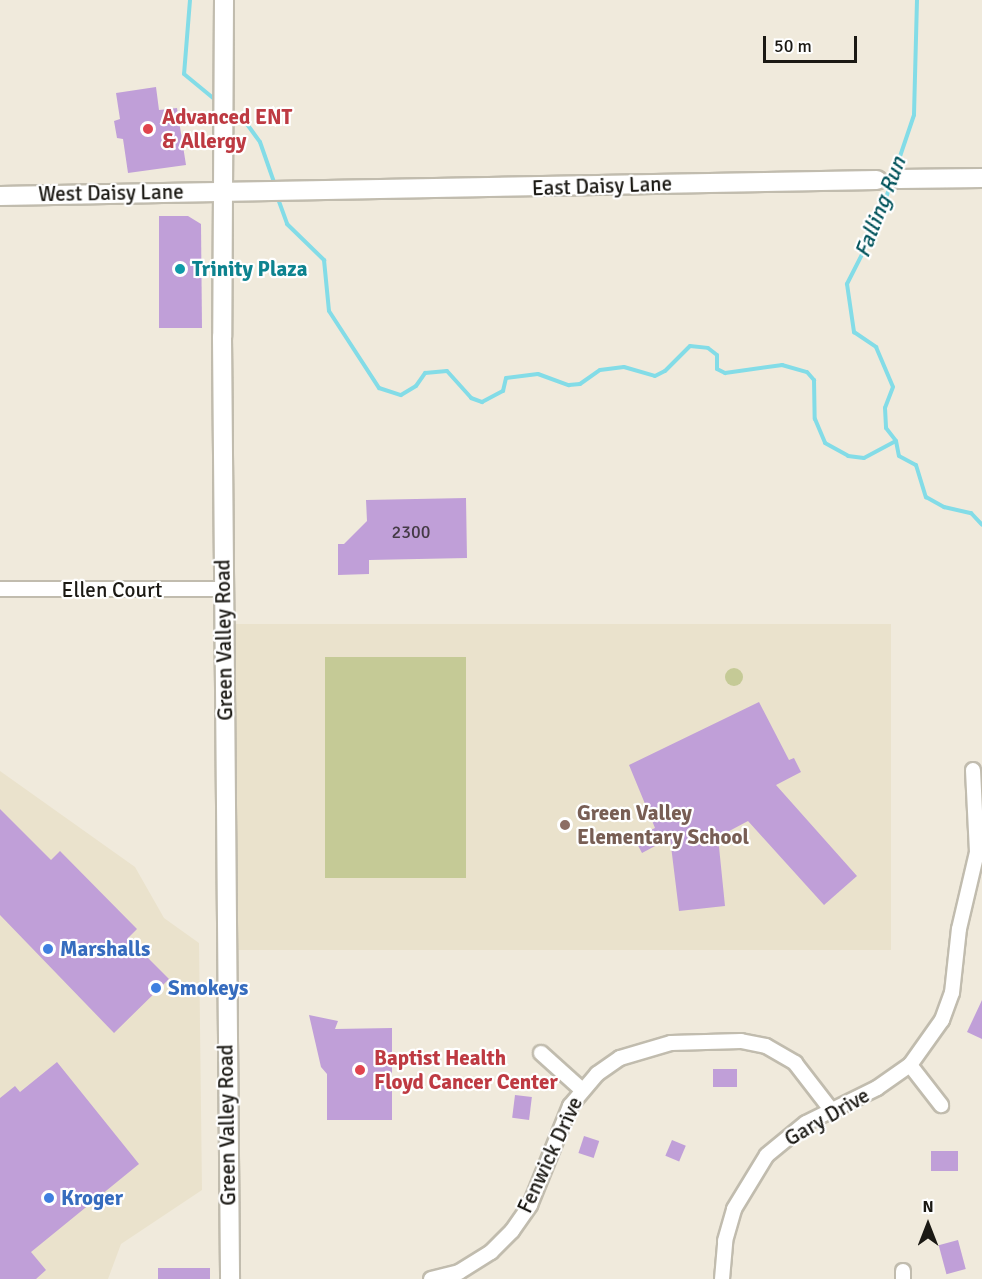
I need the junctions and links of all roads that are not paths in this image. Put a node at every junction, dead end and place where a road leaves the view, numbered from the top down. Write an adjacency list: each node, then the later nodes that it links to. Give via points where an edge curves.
1 (224, 0): 5 (street, Green Valley Road)
2 (982, 178): 3 (street, East Daisy Lane)
3 (899, 179): 4 (street, East Daisy Lane)
4 (877, 180): 5 (street, East Daisy Lane)
5 (223, 190): 6 (street, West Daisy Lane); 8 (street, Green Valley Road)
6 (0, 196)
7 (0, 589): 8 (street, Ellen Court)
8 (223, 589): 15 (street, Green Valley Road)
9 (974, 770): 11 (street, Gary Drive, via 977,852 959,929 952,993 934,1036)
10 (541, 1053): 12 (street, Fenwick Drive)
11 (910, 1065): 13 (street); 14 (street, Gary Drive, via 878,1088)
12 (581, 1089): 14 (street, Fenwick Drive, via 608,1065 645,1048 671,1043 741,1041 786,1055); 16 (street, Fenwick Drive, via 563,1118 522,1219 491,1252 459,1272)
13 (941, 1105)
14 (832, 1111): 17 (street, Gary Drive, via 786,1137 748,1180 724,1241)
15 (230, 1279)
16 (431, 1279)
17 (722, 1279)

